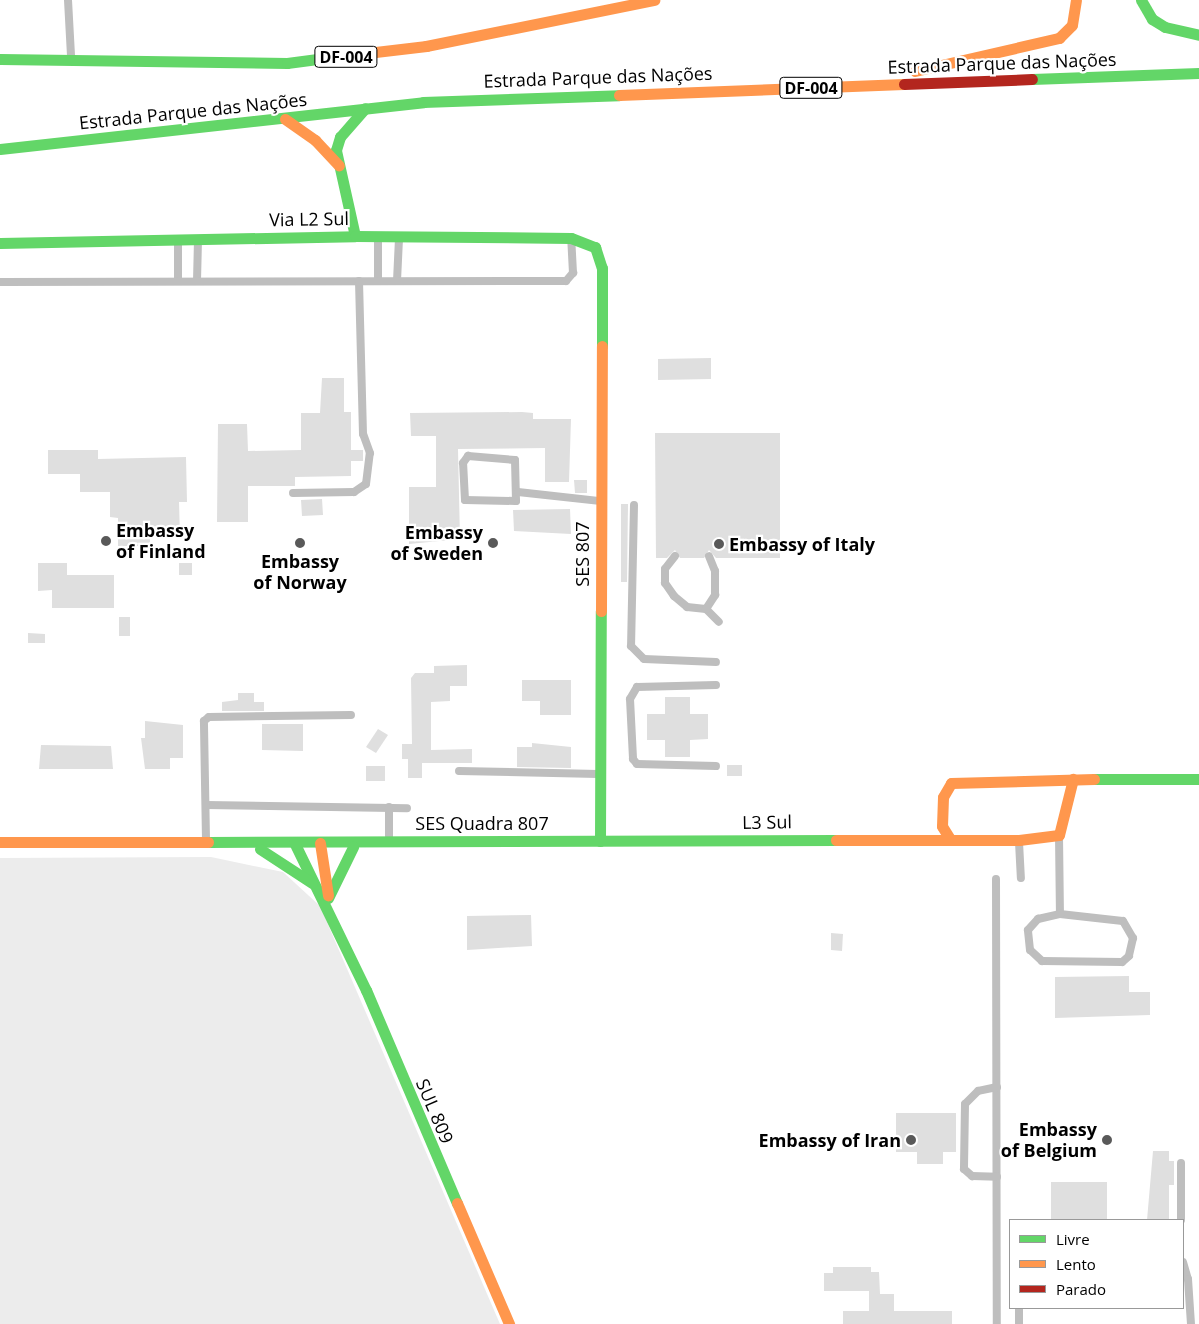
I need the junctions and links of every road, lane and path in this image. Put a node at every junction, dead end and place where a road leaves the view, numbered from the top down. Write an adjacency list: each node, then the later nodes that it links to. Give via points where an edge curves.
1 (68, 0): 6 (lane)
2 (654, 0): 6 (main road, DF-004, via 370,55 287,63)
3 (1076, 0): 9 (main road, via 1072,25 1051,42 957,64)
4 (1141, 0): 5 (main road, via 1152,19 1165,27)
5 (1199, 34)
6 (71, 58): 7 (main road, DF-004)
7 (0, 59)
8 (1199, 72): 9 (main road, Estrada Parque das Nações / DF-004)
9 (815, 88): 10 (main road, Estrada Parque das Nações / DF-004, via 549,95)
10 (365, 108): 11 (main road, Estrada Parque das Nações / DF-004); 13 (main road, via 340,137)
11 (285, 119): 12 (main road, Estrada Parque das Nações / DF-004); 13 (main road, via 315,140)
12 (0, 149)
13 (339, 166): 14 (main road)
14 (355, 236): 15 (main road, Via L2 Sul); 18 (main road, Via L2 Sul)
15 (378, 236): 16 (main road, Via L2 Sul); 25 (lane)
16 (399, 237): 17 (main road, Via L2 Sul); 26 (lane)
17 (571, 238): 21 (main road, Via L2 Sul, via 595,246); 26 (lane, via 573,274 566,281)
18 (198, 239): 19 (main road, Via L2 Sul); 23 (lane)
19 (178, 240): 20 (main road, Via L2 Sul); 22 (lane)
20 (0, 243)
21 (602, 268): 30 (main road, SES 807)
22 (178, 281): 23 (lane); 27 (lane)
23 (197, 281): 24 (lane)
24 (359, 281): 25 (lane); 29 (lane, via 364,434 370,453 366,484 354,492)
25 (378, 281): 26 (lane)
26 (397, 281)
27 (0, 282)
28 (518, 492): 28 (lane, via 514,502 468,503 462,497 464,459 512,458 517,463); 30 (lane)
29 (293, 493)
30 (599, 501): 41 (main road, SES 807)
31 (634, 505): 36 (lane, via 630,646 644,658)
32 (675, 556): 34 (lane, via 665,570 665,583 687,607)
33 (708, 556): 34 (lane, via 715,571 715,595)
34 (706, 609): 35 (lane)
35 (719, 622)
36 (716, 662)
37 (716, 685): 39 (lane, via 637,687 630,699 633,759 637,764)
38 (351, 715): 46 (lane, via 209,717 204,721)
39 (716, 766)
40 (459, 770): 41 (lane)
41 (600, 774): 55 (main road, SES 807)
42 (1073, 779): 43 (main road); 44 (main road); 45 (main road)
43 (1199, 779)
44 (1060, 780): 45 (main road); 49 (main road, via 951,783 943,797)
45 (1067, 794): 50 (main road)
46 (206, 805): 47 (lane); 57 (lane)
47 (389, 808): 48 (lane); 54 (lane)
48 (406, 808)
49 (942, 826): 51 (main road); 52 (main road)
50 (1059, 835): 53 (main road, L3 Sul); 71 (lane)
51 (950, 839): 52 (main road, L3 Sul); 53 (main road, L3 Sul)
52 (934, 840): 55 (main road, L3 Sul)
53 (1019, 840): 66 (lane)
54 (389, 841): 55 (main road, SES Quadra 807); 61 (main road, SES Quadra 807)
55 (600, 841)
56 (0, 842): 57 (main road, SES Quadra 807)
57 (206, 842): 58 (main road, SES Quadra 807)
58 (234, 842): 59 (main road, SES Quadra 807); 63 (main road, SES Quadra 807)
59 (294, 842): 60 (main road, SES Quadra 807); 64 (main road, SUL 809)
60 (320, 842): 61 (main road, SES Quadra 807); 65 (main road, SUL 809)
61 (364, 842): 62 (main road, SES Quadra 807)
62 (353, 847): 65 (main road, SES Quadra 807); 69 (main road)
63 (260, 850): 64 (main road, SES Quadra 807); 68 (main road)
64 (302, 858): 65 (main road, SES Quadra 807); 68 (main road, SUL 809)
65 (322, 858): 69 (main road, SUL 809)
66 (1021, 878)
67 (996, 879): 72 (lane)
68 (317, 886): 70 (main road, SUL 809)
69 (328, 898): 70 (main road, SUL 809)
70 (330, 910): 78 (main road, SUL 809)
71 (1060, 914): 71 (lane, via 1122,921 1133,938 1130,956 1114,962 1042,961 1030,950 1028,930 1038,919)
72 (997, 1087): 74 (lane); 74 (lane, via 978,1091 965,1104 964,1169 972,1176)
73 (1181, 1163): 75 (lane)
74 (997, 1177): 79 (lane)
75 (1181, 1219)
76 (1184, 1265): 81 (lane)
77 (1019, 1309): 80 (lane)
78 (509, 1324)
79 (998, 1324)
80 (1019, 1324)
81 (1191, 1324)

